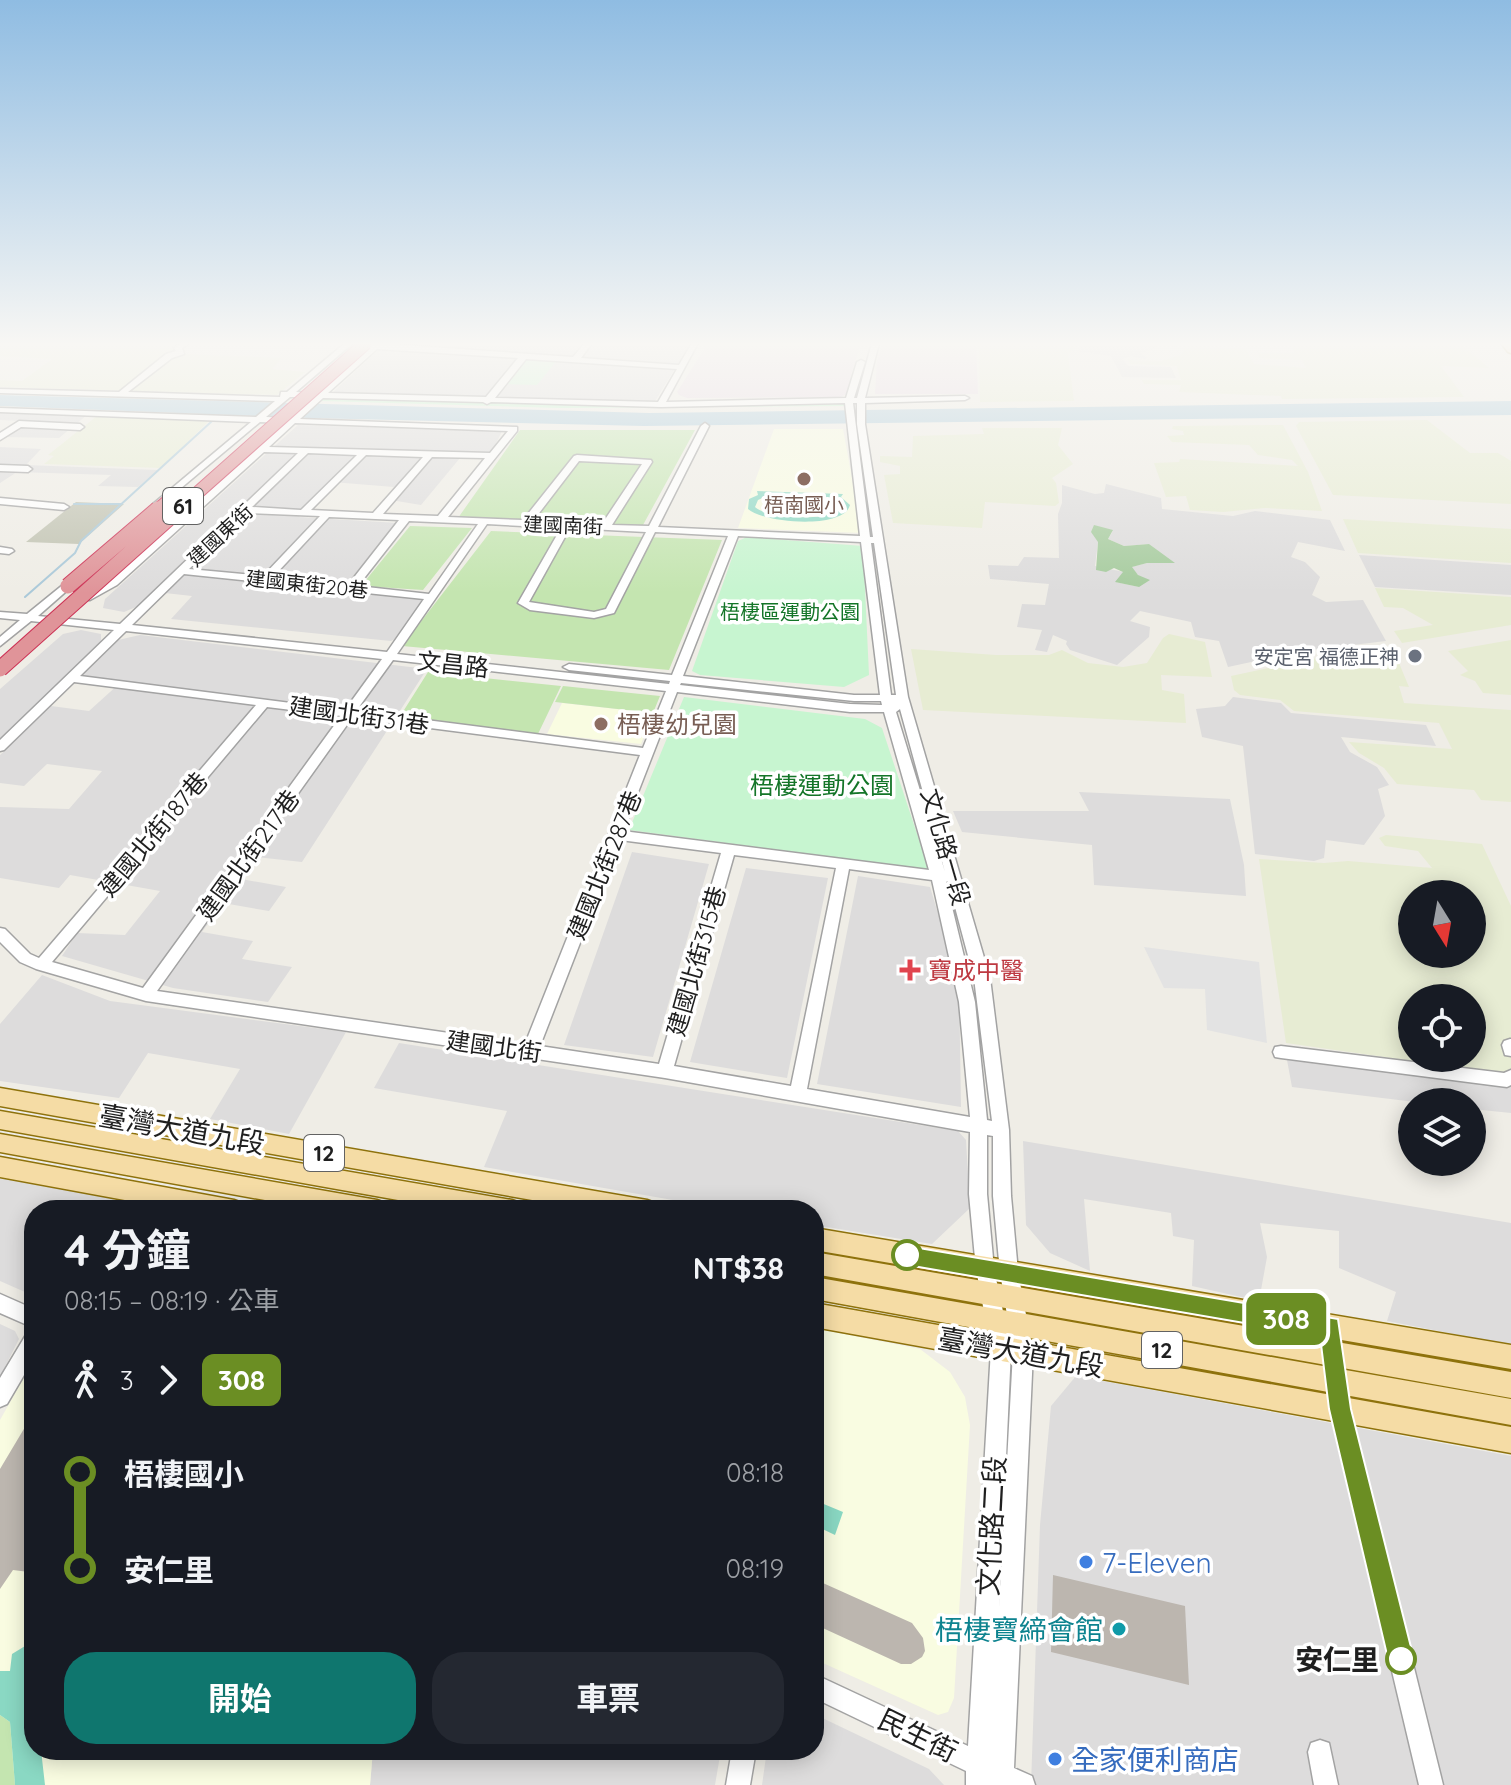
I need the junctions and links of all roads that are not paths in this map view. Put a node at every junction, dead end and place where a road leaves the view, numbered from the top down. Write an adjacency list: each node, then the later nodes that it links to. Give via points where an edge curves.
1 (66, 426): 12 (street)
2 (247, 426): 38 (street)
3 (253, 426): 38 (highway, bridge)
4 (264, 426): 50 (highway, 61, bridge)
5 (265, 426): 35 (street)
6 (268, 426): 51 (highway, 61, bridge)
7 (279, 426): 40 (highway, bridge)
8 (288, 426): 13 (street)
9 (440, 426): 17 (street, via 514,429)
10 (705, 426): 32 (street)
11 (856, 426): 34 (street, 文化路一段)
12 (80, 427)
13 (261, 449): 14 (street); 40 (street, via 113,583)
14 (306, 450): 15 (street); 22 (street, 建國東街)
15 (364, 452): 16 (street); 23 (street)
16 (430, 454): 17 (street); 25 (street)
17 (491, 456): 27 (street)
18 (0, 468): 19 (street)
19 (28, 469)
20 (0, 501): 21 (street)
21 (64, 507)
22 (248, 510): 23 (street, 建國南街); 36 (street, 建國東街)
23 (302, 514): 24 (street, 建國南街)
24 (325, 516): 25 (street, 建國南街); 37 (street)
25 (375, 517): 26 (street, 建國南街)
26 (406, 518): 27 (street, 建國南街); 39 (street)
27 (441, 519): 28 (street, 建國南街)
28 (484, 522): 29 (street, 建國南街); 41 (street, 建國北街217巷)
29 (526, 523): 30 (street, 建國南街); 31 (street, via 577,458 648,462)
30 (567, 525): 31 (street, 建國南街); 32 (street, via 526,595 523,603 530,607 594,615 610,611)
31 (606, 526): 32 (street, 建國南街)
32 (651, 529): 33 (street, 建國南街)
33 (734, 533): 34 (street, 建國南街); 54 (street, 建國北街287巷)
34 (872, 540): 56 (street, 文化路一段); 57 (street, 文化路一段)
35 (125, 549): 38 (street); 40 (street)
36 (182, 571): 37 (street, 建國東街20巷); 47 (street, 建國東街)
37 (265, 580): 39 (street, 建國東街20巷)
38 (68, 586): 45 (street)
39 (350, 589): 41 (street, 建國東街20巷)
40 (90, 595): 43 (street)
41 (432, 597): 49 (street, 建國北街217巷)
42 (0, 606): 45 (street, 文昌路)
43 (67, 614): 45 (street, 文昌路); 46 (street); 47 (street, 文昌路)
44 (0, 615): 45 (street, 文昌路)
45 (33, 615): 46 (street, 文昌路); 48 (street)
46 (56, 622): 47 (street, 文昌路); 52 (street)
47 (127, 623): 49 (street, 文昌路); 53 (street)
48 (0, 643)
49 (390, 652): 54 (street, 文昌路); 58 (street, 建國北街217巷)
50 (0, 654)
51 (0, 669)
52 (0, 677)
53 (69, 678): 55 (street, 建國北街31巷); 59 (street)
54 (675, 683): 57 (street, 文昌路, via 850,708); 60 (street, 建國北街287巷)
55 (265, 702): 58 (street, 建國北街31巷); 67 (street, 建國北街187巷)
56 (904, 703): 57 (street, 文昌路); 64 (street, 文化路一段)
57 (887, 704): 65 (street, 文化路一段)
58 (351, 714): 60 (street, 建國北街31巷); 68 (street, 建國北街217巷)
59 (0, 747)
60 (648, 752): 61 (street, 建國北街287巷)
61 (617, 835): 62 (street); 69 (street, 建國北街287巷)
62 (728, 851): 63 (street); 71 (street, 建國北街315巷)
63 (843, 866): 65 (street); 73 (street)
64 (955, 876): 65 (street); 77 (street, 文化路一段, via 982,978)
65 (938, 878): 76 (street, 文化路一段, via 967,1002)
66 (0, 933): 67 (street, 建國北街, via 25,958)
67 (41, 965): 68 (street, 建國北街)
68 (146, 995): 69 (street, 建國北街)
69 (530, 1051): 71 (street, 建國北街)
70 (1281, 1052): 72 (street)
71 (665, 1071): 73 (street, 建國北街)
72 (1511, 1077)
73 (798, 1093): 76 (street, 建國北街)
74 (0, 1097): 83 (main road, 臺灣大道九段 / 12)
75 (0, 1120): 82 (main road, 臺灣大道九段 / 12)
76 (979, 1127): 77 (street, 建國北街); 86 (street, 文化路一段, via 978,1194)
77 (1001, 1130): 86 (street, 文化路一段)
78 (0, 1143): 81 (main road, 臺灣大道九段 / 12)
79 (0, 1167): 80 (main road)
80 (180, 1200)
81 (321, 1200)
82 (455, 1200)
83 (590, 1200)
84 (824, 1241): 86 (main road, 12)
85 (824, 1265): 88 (main road, 臺灣大道九段 / 12)
86 (997, 1270): 88 (street, 文化路二段); 93 (main road, 12)
87 (824, 1290): 92 (main road, 臺灣大道九段 / 12)
88 (1003, 1296): 92 (street, 文化路二段); 95 (main road, 臺灣大道九段 / 12)
89 (0, 1303): 90 (street)
90 (24, 1314)
91 (824, 1317): 94 (main road, 臺灣大道九段 / 12)
92 (1008, 1323): 94 (street, 文化路二段); 98 (main road, 臺灣大道九段 / 12)
93 (1330, 1327): 95 (street); 97 (main road, 12)
94 (1012, 1350): 101 (main road, 臺灣大道九段 / 12); 107 (street, 文化路二段)
95 (1333, 1353): 98 (street); 99 (main road, 臺灣大道九段 / 12)
96 (24, 1357): 100 (street)
97 (1511, 1357)
98 (1337, 1381): 101 (street); 102 (main road, 臺灣大道九段 / 12)
99 (1511, 1385)
100 (0, 1397)
101 (1340, 1409): 103 (main road, 臺灣大道九段 / 12); 110 (street)
102 (1511, 1412)
103 (1511, 1440)
104 (824, 1691): 107 (street, 民生街)
105 (1320, 1752): 109 (street)
106 (742, 1760): 108 (street)
107 (996, 1779)
108 (738, 1785)
109 (1326, 1785)
110 (1431, 1785)

